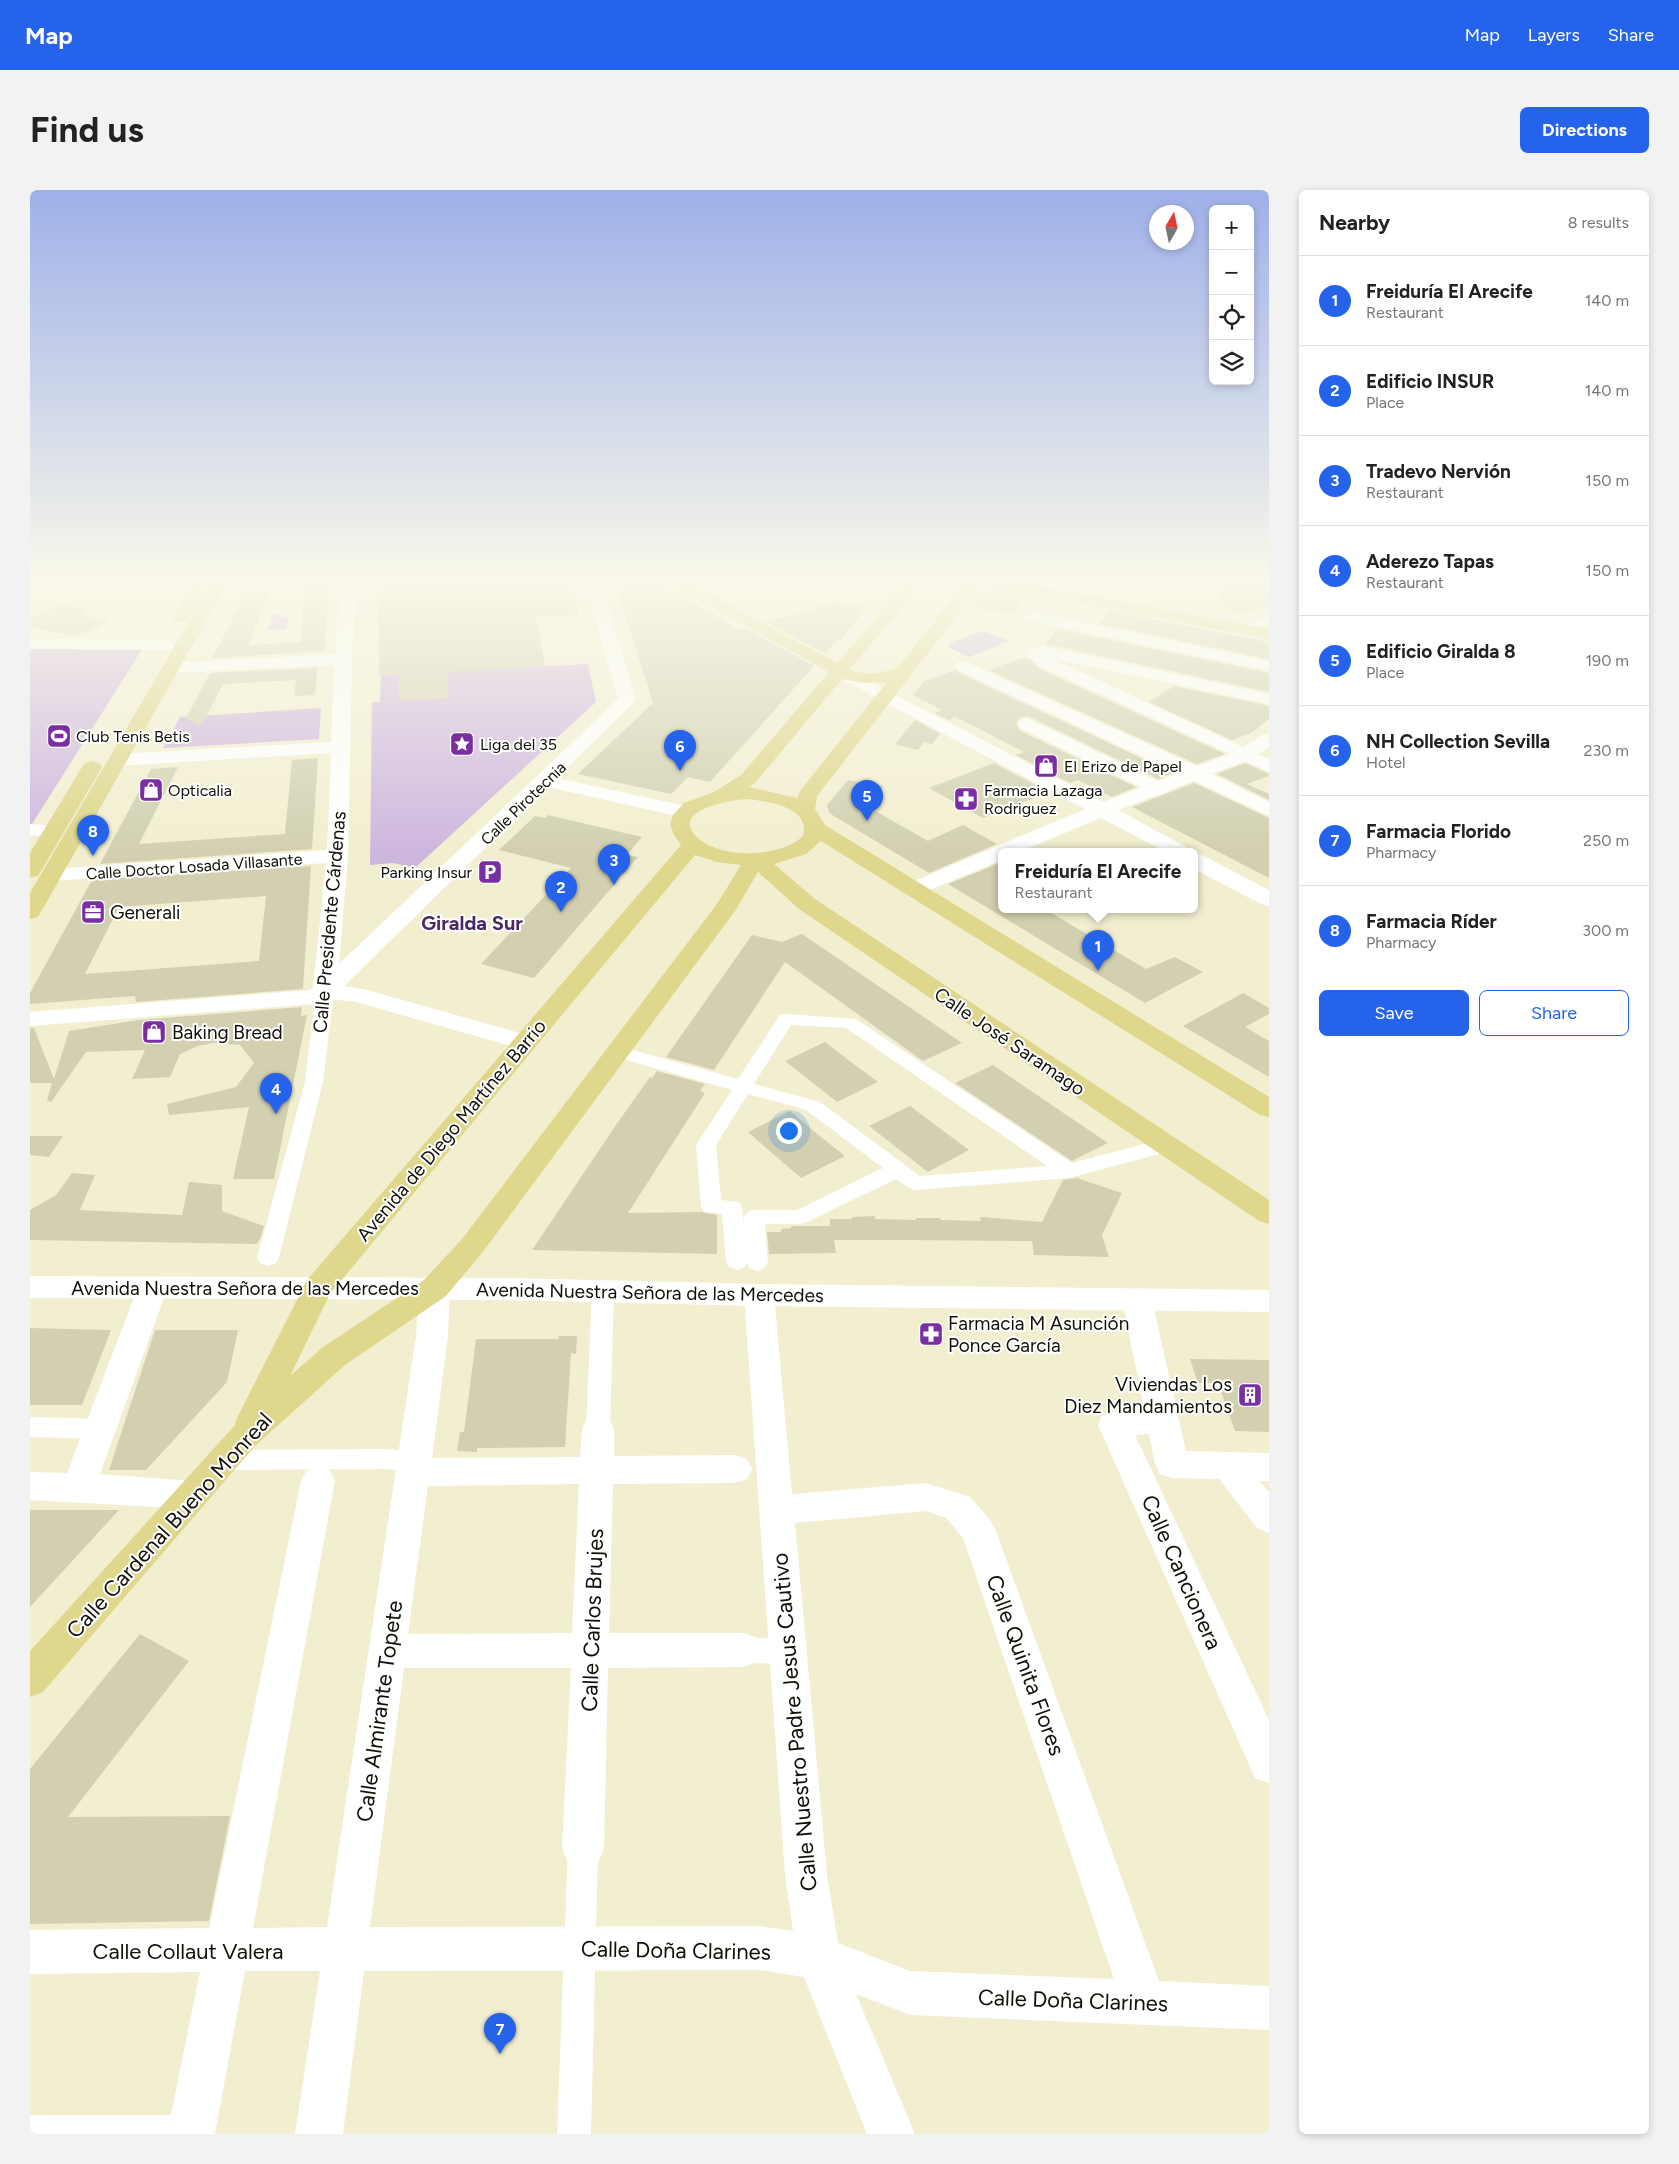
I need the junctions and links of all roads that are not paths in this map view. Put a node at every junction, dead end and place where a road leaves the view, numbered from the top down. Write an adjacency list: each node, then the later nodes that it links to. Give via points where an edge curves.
1 (907, 669): 11 (main road)
2 (151, 670): 14 (main road)
3 (168, 670): 17 (main road)
4 (343, 670): 16 (street, Calle Presidente Cárdenas)
5 (618, 670): 21 (street, Calle Pirotecnia, via 627,700)
6 (845, 670): 7 (main road, via 863,678 896,675); 11 (street); 23 (main road, via 748,779)
7 (906, 670)
8 (972, 670): 20 (street)
9 (1061, 670): 18 (street)
10 (1131, 670): 12 (street)
11 (886, 696): 24 (street); 27 (main road, via 807,795)
12 (1269, 699)
13 (1027, 724): 22 (street)
14 (117, 725)
15 (1269, 739): 18 (street)
16 (341, 747): 17 (street); 34 (street, Calle Presidente Cárdenas)
17 (110, 755): 29 (main road); 38 (main road)
18 (1244, 755): 19 (street); 20 (street)
19 (1269, 766)
20 (1196, 773): 22 (street); 25 (street)
21 (545, 781): 26 (street); 45 (street, Calle Pirotecnia)
22 (1159, 788): 24 (street)
23 (722, 795): 26 (main road, via 701,802); 27 (main road, via 748,793 774,797 796,805)
24 (1101, 810): 31 (street); 32 (street)
25 (1269, 810)
26 (686, 812): 30 (main road, via 681,828)
27 (810, 819): 35 (main road, via 810,841 784,856); 39 (main road)
28 (30, 830): 29 (street)
29 (54, 830): 37 (main road)
30 (693, 844): 35 (main road, via 721,856); 48 (main road, Avenida de Diego Martínez Barrio)
31 (1010, 848)
32 (1172, 848)
33 (998, 853): 39 (street)
34 (337, 856): 38 (street, Calle Doctor Losada Villasante); 44 (street, Calle Presidente Cárdenas)
35 (756, 860): 40 (main road, Calle José Saramago); 42 (main road)
36 (1198, 862): 41 (street)
37 (30, 871)
38 (52, 875): 43 (main road)
39 (915, 888): 51 (main road)
40 (791, 890): 42 (main road, via 761,890); 52 (main road, Calle José Saramago, via 807,904)
41 (1269, 899)
42 (728, 904): 49 (main road)
43 (30, 912)
44 (331, 927): 45 (street, via 341,936 354,939 379,936); 46 (street, Calle Presidente Cárdenas)
45 (390, 930): 46 (street, Calle Pirotecnia)
46 (325, 991): 47 (street, via 314,997); 48 (street, via 358,995); 56 (street, Calle Presidente Cárdenas, via 314,1082)
47 (30, 1019)
48 (525, 1042): 61 (main road, Avenida de Diego Martínez Barrio)
49 (618, 1052): 50 (street); 62 (main road, via 472,1246)
50 (744, 1086): 53 (street, via 813,1106); 54 (street, via 786,1019 850,1023); 57 (street, via 706,1145 711,1207 732,1207)
51 (1269, 1109)
52 (1167, 1145): 54 (street); 55 (main road, Calle José Saramago)
53 (897, 1170): 54 (street, via 916,1183); 58 (street, via 800,1217 754,1217)
54 (1069, 1171)
55 (1269, 1214)
56 (268, 1258)
57 (737, 1262)
58 (758, 1279): 63 (street, Avenida Nuestra Señora de las Mercedes); 64 (street, Avenida Nuestra Señora de las Mercedes); 74 (street, Calle Nuestro Padre Jesus Cautivo)
59 (30, 1287): 60 (street, Avenida Nuestra Señora de las Mercedes)
60 (152, 1287): 61 (street, Avenida Nuestra Señora de las Mercedes); 68 (street)
61 (318, 1288): 62 (street, Avenida Nuestra Señora de las Mercedes); 70 (main road, Avenida de Diego Martínez Barrio)
62 (435, 1288): 63 (street, Avenida Nuestra Señora de las Mercedes); 70 (main road, Calle Cardenal Bueno Monreal, via 334,1356); 72 (street, Calle Almirante Topete, via 432,1336)
63 (603, 1291): 69 (street, Calle Carlos Brujes)
64 (1138, 1300): 65 (street, Avenida Nuestra Señora de las Mercedes); 66 (street)
65 (1269, 1301)
66 (1162, 1419): 71 (street, via 1172,1464); 88 (street, Calle Cancionera, via 1114,1424)
67 (30, 1427): 68 (street)
68 (101, 1428): 79 (street)
69 (598, 1429): 76 (street, Calle Carlos Brujes)
70 (233, 1448): 72 (street, via 384,1459); 80 (main road, Calle Cardenal Bueno Monreal)
71 (1227, 1466): 73 (street); 82 (street)
72 (414, 1467): 76 (street); 86 (street, Calle Almirante Topete)
73 (1269, 1467)
74 (773, 1468): 75 (street); 81 (street, Calle Nuestro Padre Jesus Cautivo)
75 (735, 1469): 76 (street)
76 (597, 1470): 83 (street, Calle Carlos Brujes)
77 (318, 1481): 91 (street)
78 (30, 1486): 79 (street)
79 (80, 1486): 80 (street)
80 (192, 1495): 87 (main road, Calle Cardenal Bueno Monreal)
81 (776, 1510): 85 (street, Calle Nuestro Padre Jesus Cautivo); 95 (street, Calle Quinita Flores, via 926,1497 958,1507 978,1531)
82 (1269, 1518)
83 (590, 1650): 84 (street); 86 (street); 89 (street, Calle Carlos Brujes)
84 (744, 1650): 85 (street)
85 (788, 1650): 94 (street, Calle Nuestro Padre Jesus Cautivo, via 806,1875)
86 (388, 1651): 92 (street, Calle Almirante Topete)
87 (30, 1679)
88 (1269, 1764)
89 (584, 1848): 90 (street, Calle Carlos Brujes)
90 (580, 1948): 92 (street, Calle Doña Clarines); 94 (street, Calle Doña Clarines, via 758,1948); 100 (street, Calle Carlos Brujes)
91 (226, 1949): 92 (street, Calle Collaut Valera); 93 (street, Calle Collaut Valera); 98 (street)
92 (345, 1949): 99 (street, Calle Almirante Topete)
93 (30, 1952)
94 (818, 1957): 95 (street, Calle Doña Clarines, via 910,1993); 101 (street, Calle Nuestro Padre Jesus Cautivo)
95 (1146, 2003): 96 (street, Calle Doña Clarines)
96 (1269, 2008)
97 (30, 2132): 98 (street)
98 (191, 2133)
99 (319, 2134)
100 (574, 2134)
101 (891, 2134)

